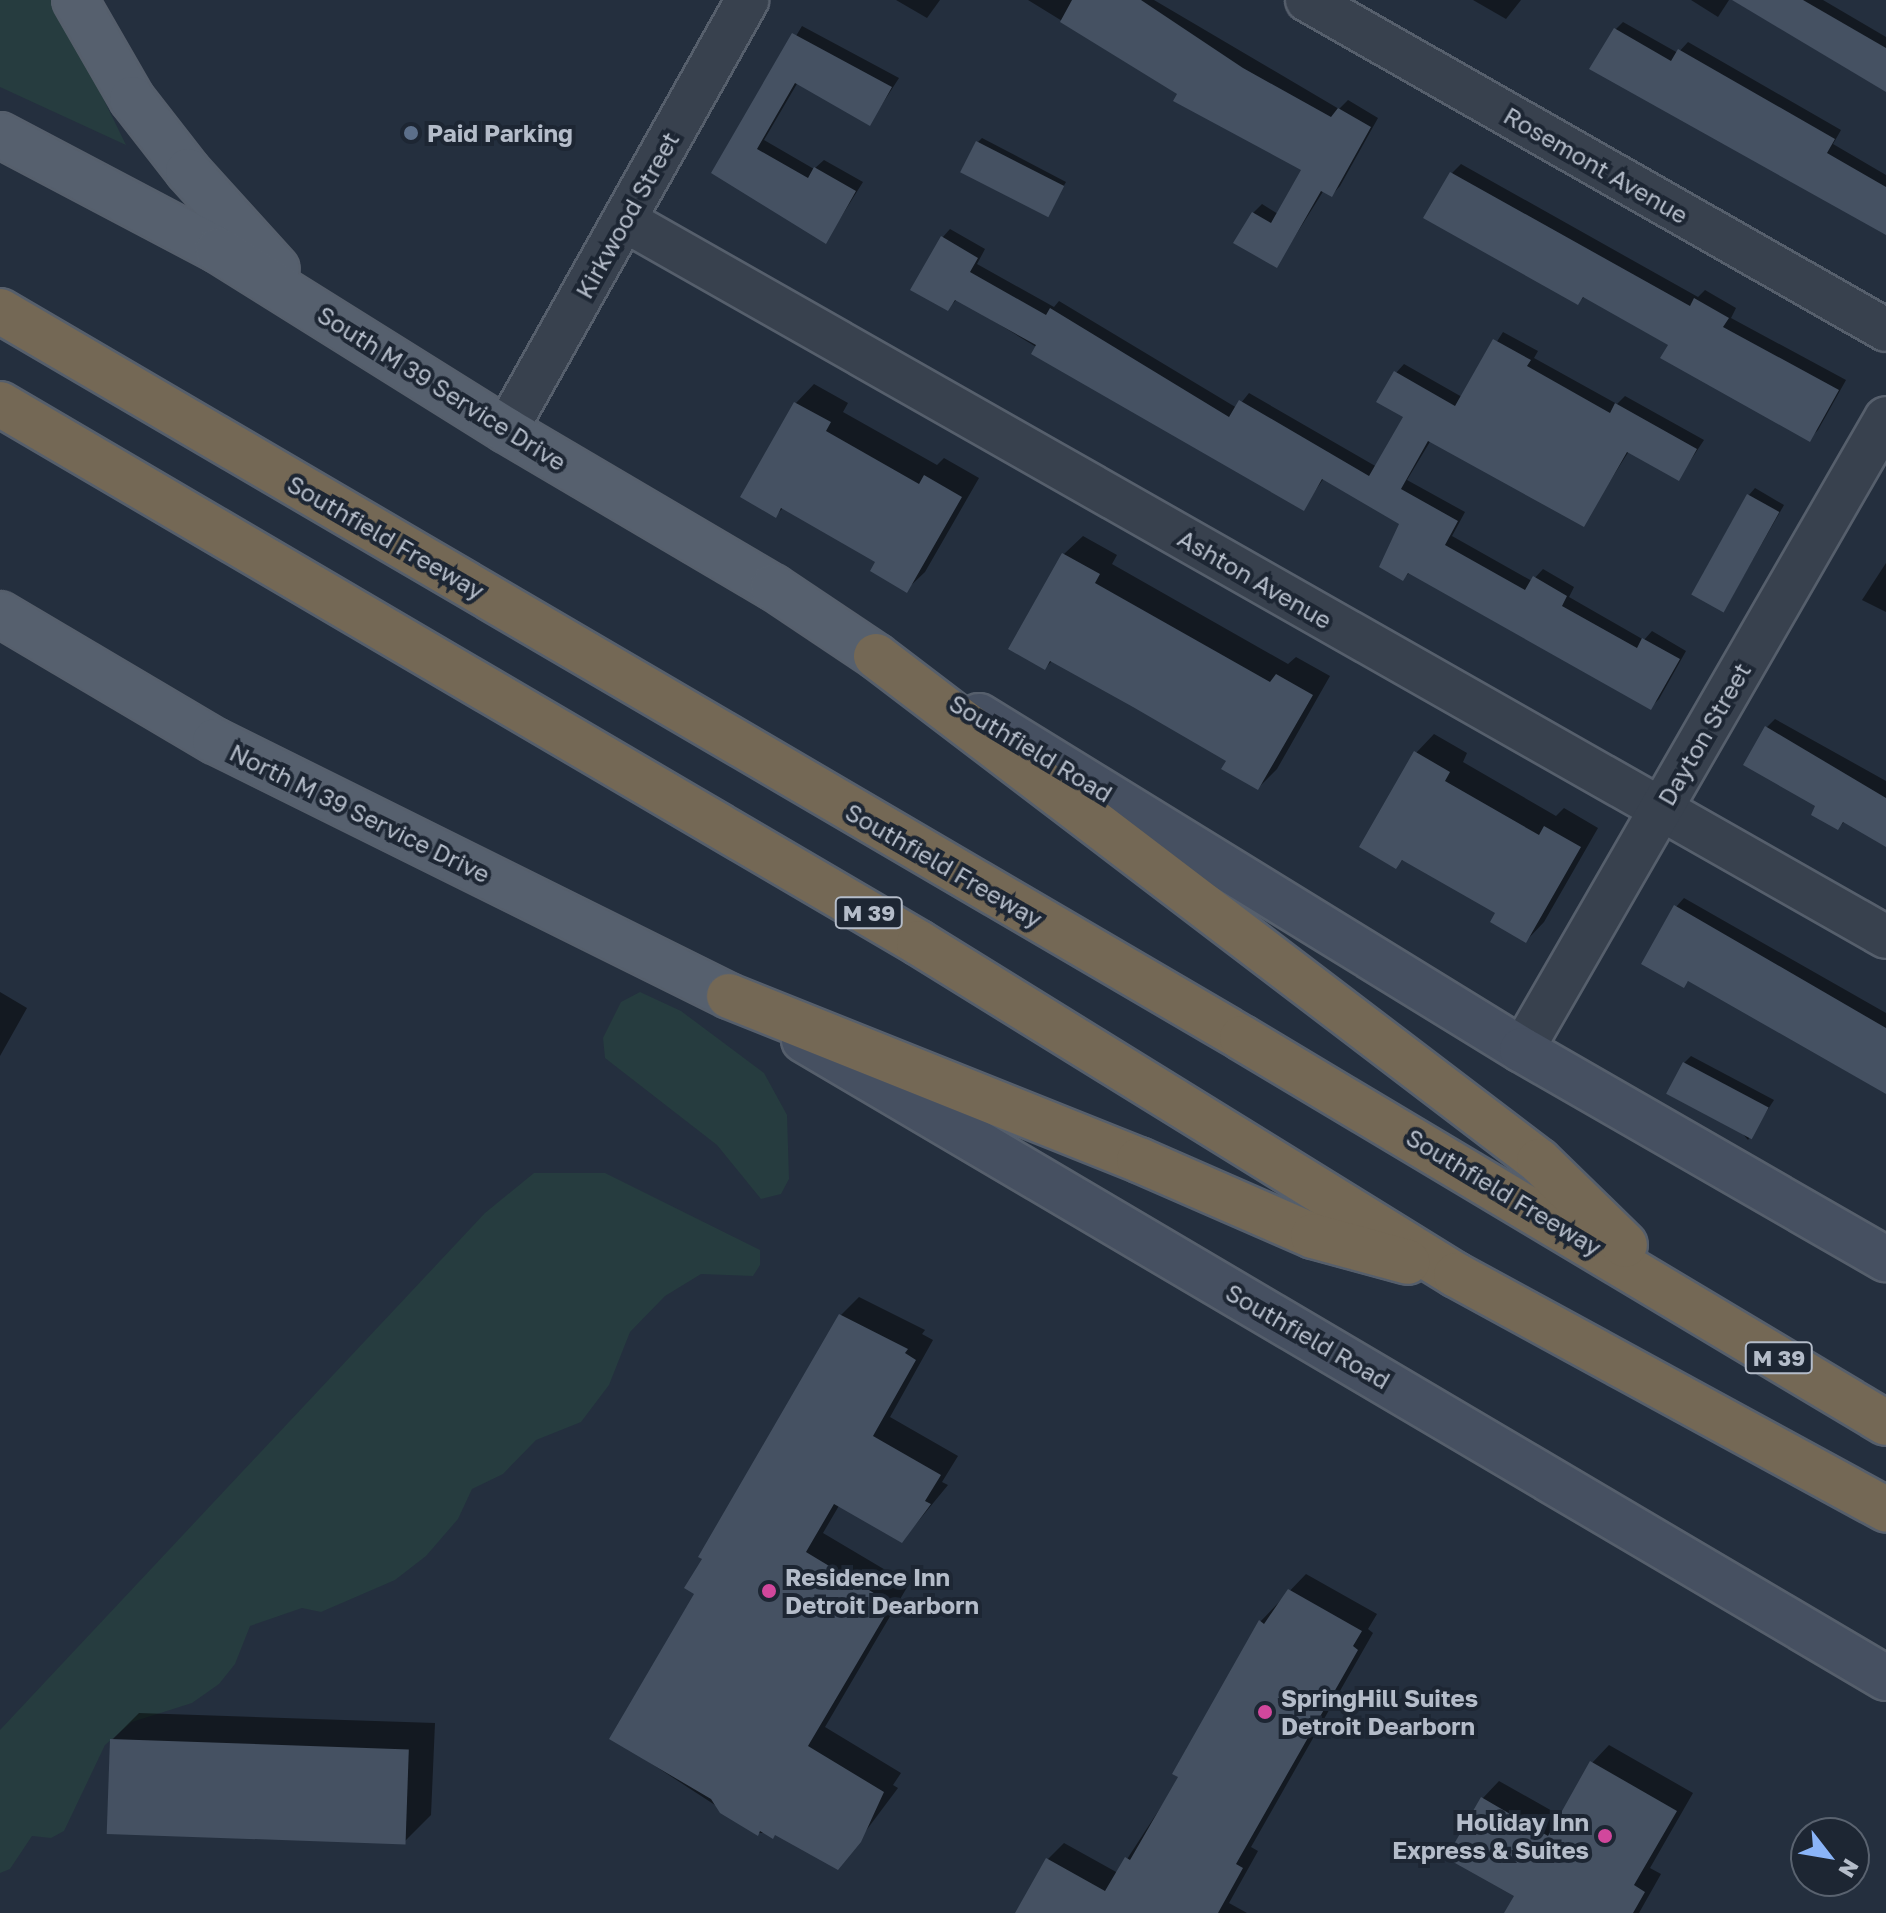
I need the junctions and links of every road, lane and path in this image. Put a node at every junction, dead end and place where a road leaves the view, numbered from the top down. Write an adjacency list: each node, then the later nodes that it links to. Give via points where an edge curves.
1 (75, 0): 7 (main road, via 132,99 188,171 272,264)
2 (747, 0): 5 (street, Kirkwood Street)
3 (1307, 0): 8 (street, Rosemont Avenue)
4 (0, 135): 7 (main road, South M 39 Service Drive, via 218,250)
5 (624, 220): 11 (street, Kirkwood Street); 16 (street, Ashton Avenue)
6 (0, 311): 22 (highway, Southfield Freeway / M 39)
7 (349, 330): 11 (main road, South M 39 Service Drive)
8 (1886, 330)
9 (0, 404): 21 (highway, M 39, via 919,943)
10 (1886, 418): 16 (street, Dayton Street)
11 (506, 430): 14 (main road, South M 39 Service Drive, via 773,587)
12 (0, 614): 15 (main road, North M 39 Service Drive)
13 (0, 636): 15 (main road)
14 (876, 656): 19 (main road, Southfield Road, via 1076,772); 22 (highway, via 1539,1161)
15 (215, 741): 18 (main road, North M 39 Service Drive)
16 (1660, 810): 17 (street, Ashton Avenue); 19 (street, Dayton Street)
17 (1886, 937)
18 (729, 996): 21 (highway, via 1139,1160 1313,1236); 25 (main road, Southfield Road)
19 (1522, 1050): 20 (main road, Southfield Road)
20 (1886, 1259)
21 (1456, 1275): 24 (highway, M 39)
22 (1672, 1292): 23 (highway, Southfield Freeway / M 39)
23 (1886, 1423)
24 (1886, 1509)
25 (1886, 1678)

